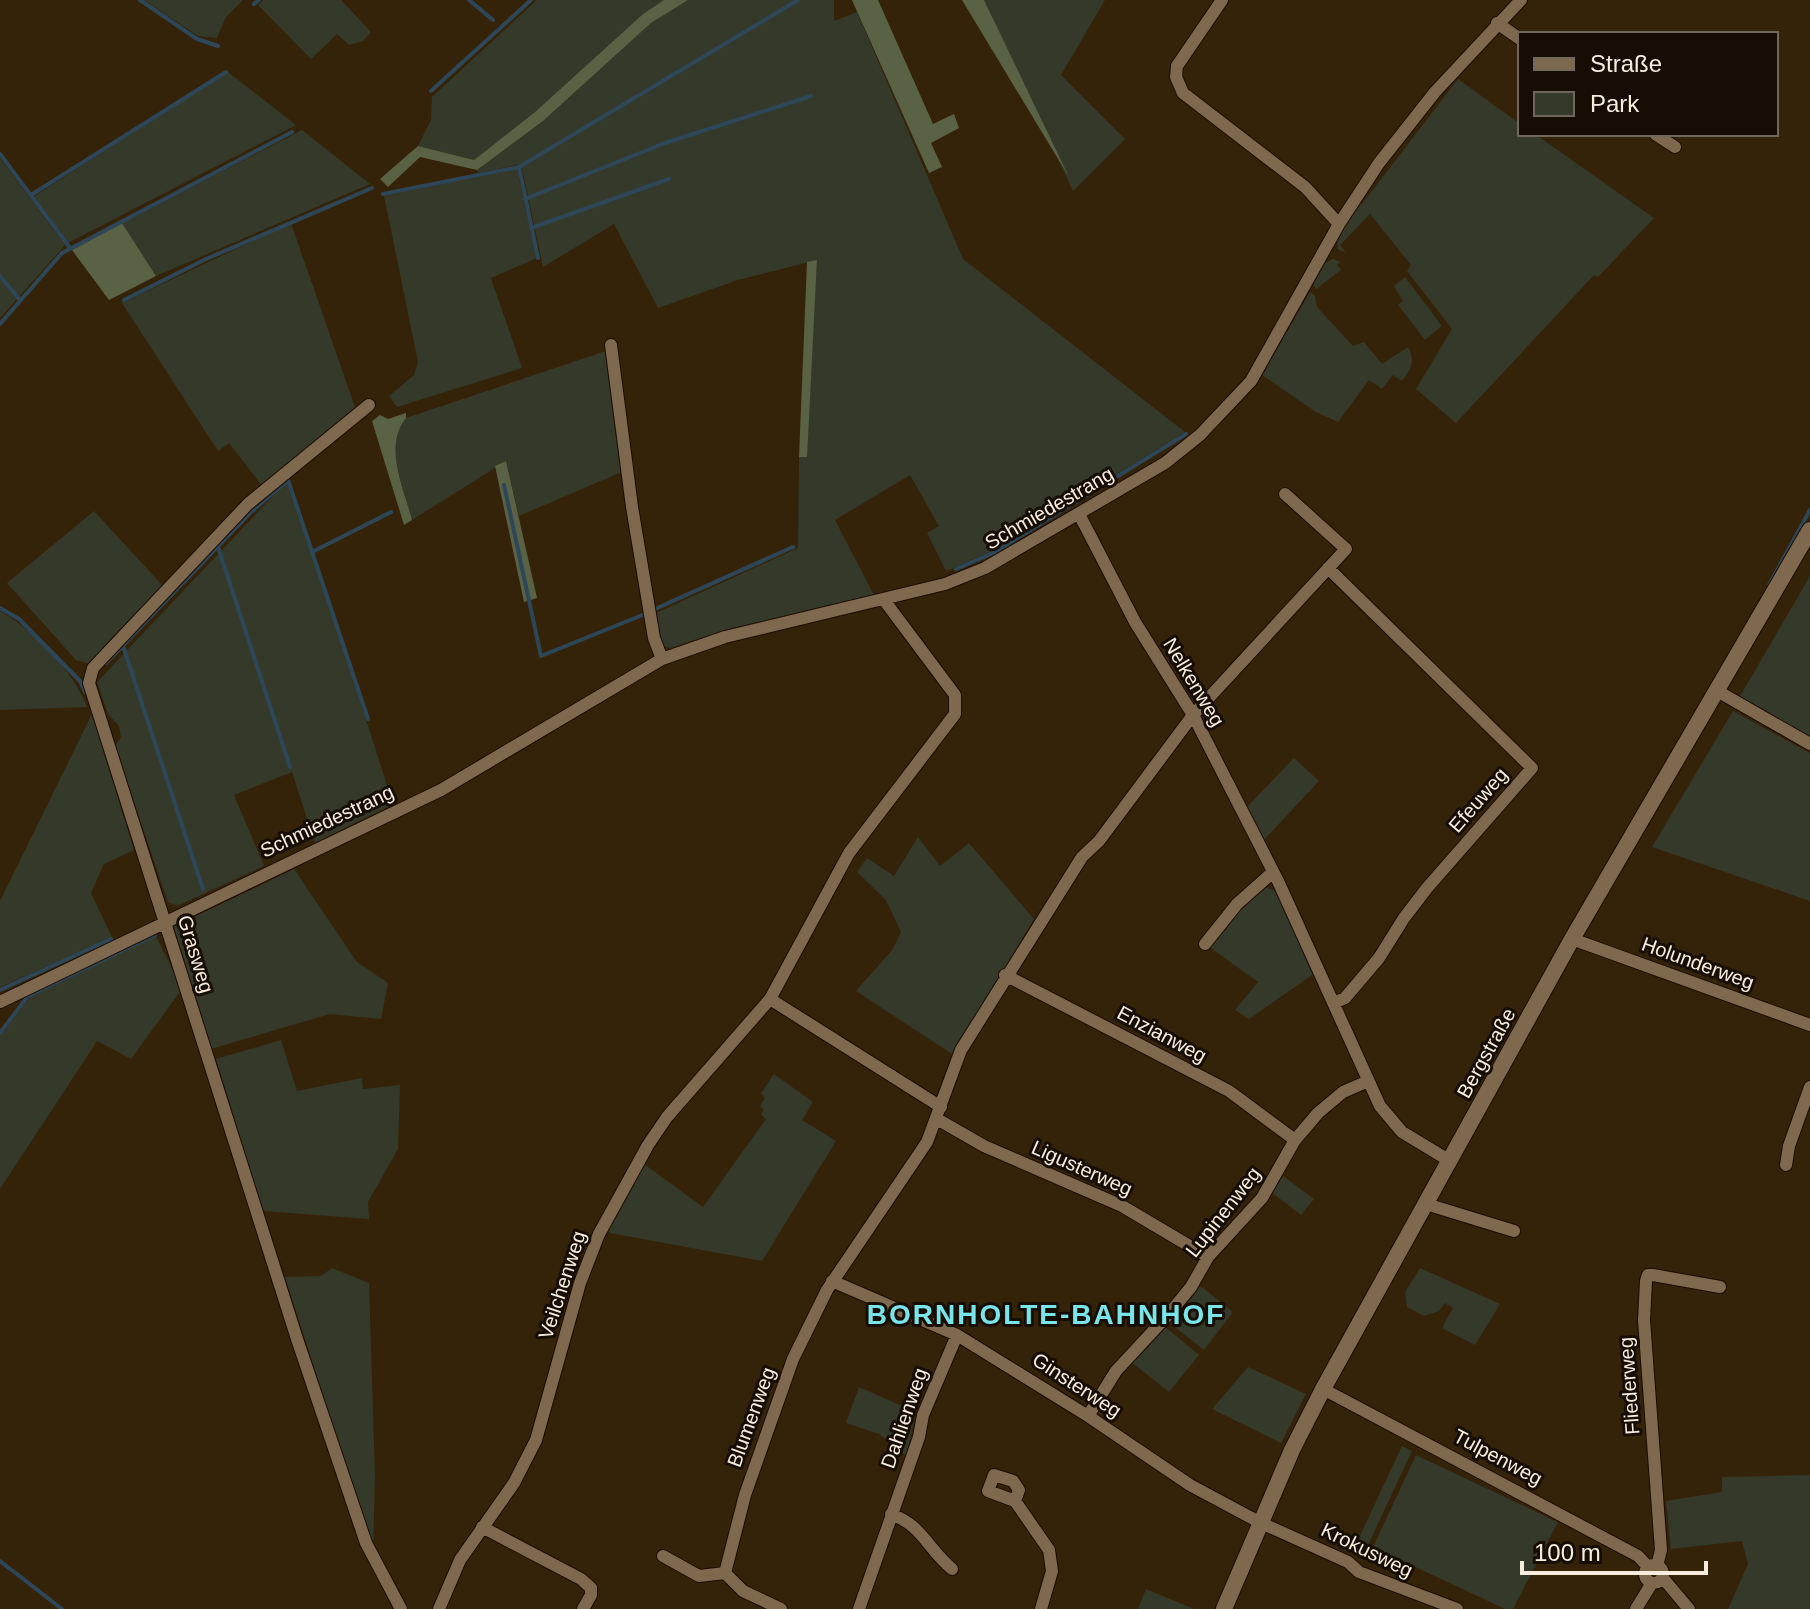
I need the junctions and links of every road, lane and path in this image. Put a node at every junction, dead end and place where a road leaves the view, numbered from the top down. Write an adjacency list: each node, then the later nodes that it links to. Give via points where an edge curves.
1 (1222, 0): 7 (street, via 1177,66 1183,93 1305,187)
2 (1521, 0): 3 (street, Schmiedestrang)
3 (1497, 23): 4 (street); 7 (street, Schmiedestrang, via 1397,139)
4 (1518, 38)
5 (1658, 136): 6 (street)
6 (1675, 147)
7 (1339, 224): 11 (street, Schmiedestrang, via 1251,381 1165,463)
8 (611, 345): 15 (street, via 632,507)
9 (369, 405): 20 (street, Grasweg, via 248,504 89,674)
10 (1285, 494): 13 (street, via 1346,549)
11 (1079, 514): 14 (street, Schmiedestrang, via 985,568); 17 (street, Nelkenweg, via 1135,622)
12 (1808, 538): 16 (street, Bergstraße)
13 (1328, 568): 17 (street); 26 (street, Efeuweg, via 1532,768 1427,888 1379,958 1345,998)
14 (884, 600): 15 (street, Schmiedestrang, via 725,637); 24 (street, Veilchenweg, via 955,695 955,714 849,853)
15 (662, 659): 20 (street, Schmiedestrang, via 441,790)
16 (1719, 692): 18 (street); 21 (street, Bergstraße)
17 (1193, 715): 19 (street, Nelkenweg); 23 (street, via 1082,857)
18 (1810, 744)
19 (1273, 872): 22 (street, via 1237,904); 26 (street, Nelkenweg)
20 (165, 921): 25 (street, Schmiedestrang); 50 (street, Grasweg, via 366,1543)
21 (1572, 939): 27 (street, Holunderweg); 32 (street, Bergstraße)
22 (1205, 944)
23 (1005, 975): 30 (street, via 961,1050); 31 (street, Enzianweg, via 1229,1091)
24 (770, 999): 30 (street, via 865,1057); 45 (street, Veilchenweg, via 667,1117 599,1234 536,1440)
25 (0, 1002)
26 (1334, 1003): 28 (street, Nelkenweg)
27 (1810, 1025)
28 (1366, 1082): 31 (street, Lupinenweg, via 1343,1092); 32 (street, Nelkenweg, via 1386,1117)
29 (1810, 1087): 33 (street)
30 (939, 1113): 36 (street, Ligusterweg, via 984,1146 1122,1206); 37 (street, via 927,1142)
31 (1295, 1140): 36 (street, Lupinenweg, via 1262,1198)
32 (1450, 1161): 34 (street, Bergstraße)
33 (1786, 1165)
34 (1426, 1204): 35 (street); 40 (street, Bergstraße)
35 (1514, 1231)
36 (1208, 1257): 41 (street, Lupinenweg, via 1191,1287 1116,1371)
37 (832, 1281): 39 (street, Ginsterweg); 48 (street, Blumenweg, via 793,1359 745,1495)
38 (1720, 1287): 49 (street, Fliederweg, via 1653,1275 1646,1281 1644,1320 1661,1550)
39 (957, 1335): 41 (street, Ginsterweg); 43 (street, Dahlienweg, via 923,1415)
40 (1323, 1389): 44 (street, Bergstraße); 49 (street, Tulpenweg, via 1597,1533 1638,1556)
41 (1088, 1416): 44 (street, Ginsterweg, via 1190,1485)
42 (1015, 1501): 55 (street, via 1051,1557)
43 (891, 1514): 47 (street, via 912,1522); 54 (street, Dahlienweg)
44 (1261, 1523): 56 (street, Bergstraße); 57 (street, Krokusweg, via 1348,1562 1359,1572)
45 (482, 1527): 51 (street, Veilchenweg, via 460,1560); 52 (street, via 581,1579 591,1588)
46 (663, 1556): 48 (street, via 699,1576)
47 (952, 1569)
48 (725, 1573): 53 (street, via 743,1591)
49 (1655, 1574): 58 (street); 59 (street, Tulpenweg)
50 (401, 1609)
51 (439, 1609)
52 (583, 1609)
53 (781, 1609)
54 (859, 1609)
55 (1041, 1609)
56 (1224, 1609)
57 (1457, 1609)
58 (1636, 1609)
59 (1689, 1609)

